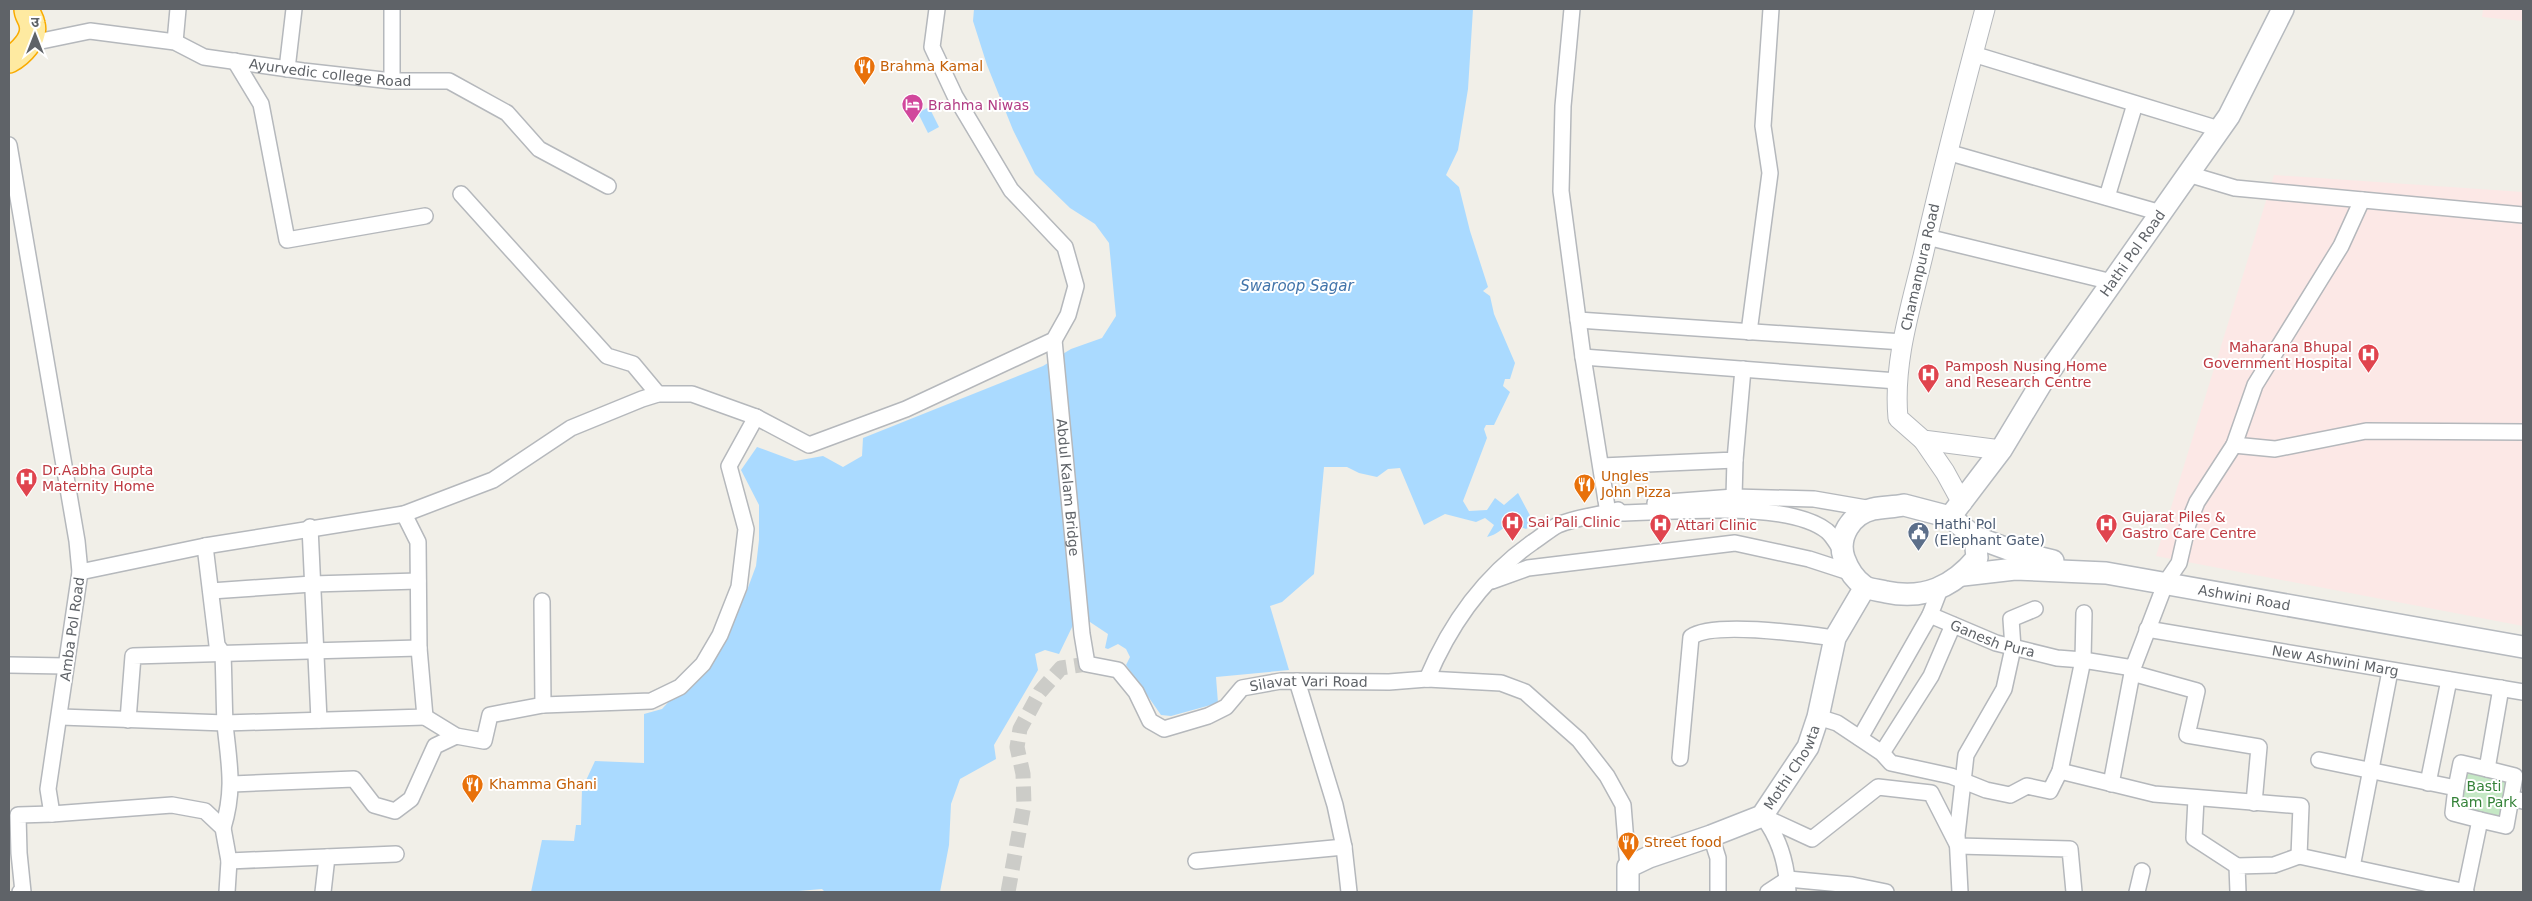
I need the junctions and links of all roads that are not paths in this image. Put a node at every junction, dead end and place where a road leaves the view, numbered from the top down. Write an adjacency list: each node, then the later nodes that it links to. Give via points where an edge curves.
1 (178, 9): 10 (street)
2 (294, 9): 14 (street)
3 (392, 9): 15 (street)
4 (937, 9): 33 (street, via 932,47 956,96 1011,190 1065,247 1076,286 1068,316)
5 (1572, 9): 31 (street, via 1563,106 1561,191)
6 (1771, 9): 32 (street, via 1763,126 1770,173)
7 (1986, 9): 11 (street, Chamanpura Road)
8 (2283, 9): 17 (main road, Hathi Pol Road, via 2229,116)
9 (21, 14): 12 (highway, via 33,29)
10 (175, 42): 12 (street, Ayurvedic college Road, via 90,31); 13 (street, Ayurvedic college Road, via 204,57)
11 (1972, 54): 16 (street); 19 (street, Chamanpura Road)
12 (14, 59)
13 (235, 61): 14 (street, Ayurvedic college Road); 28 (street, via 261,104 286,240)
14 (286, 69): 15 (street, Ayurvedic college Road)
15 (392, 81): 21 (street, Ayurvedic college Road, via 449,81 506,113 538,149)
16 (2135, 104): 17 (street); 24 (street)
17 (2219, 129): 20 (main road, Hathi Pol Road)
18 (9, 145): 22 (street, Amba Pol Road)
19 (1947, 152): 24 (street); 29 (street, Chamanpura Road)
20 (2188, 174): 25 (street, via 2235,188); 26 (main road, Hathi Pol Road)
21 (608, 186)
22 (12, 194): 55 (street, Amba Pol Road)
23 (461, 194): 38 (street, via 607,356 632,364)
24 (2107, 197): 26 (street)
25 (2362, 200): 27 (street); 42 (street, via 2341,246 2255,385)
26 (2161, 213): 30 (main road, Hathi Pol Road)
27 (2523, 215)
28 (425, 216)
29 (1927, 237): 30 (street); 34 (street, Chamanpura Road)
30 (2112, 282): 43 (main road, Hathi Pol Road, via 2042,382)
31 (1578, 320): 32 (street); 35 (street)
32 (1749, 332): 34 (street)
33 (1054, 340): 39 (street, via 906,409 809,445); 79 (street, Abdul Kalam Bridge)
34 (1903, 342): 37 (street, Chamanpura Road)
35 (1582, 356): 36 (street); 45 (street)
36 (1743, 369): 37 (street); 44 (street)
37 (1897, 381): 41 (street, Chamanpura Road, via 1898,418)
38 (658, 394): 39 (street, via 692,394); 50 (street, via 571,428 493,480)
39 (756, 417): 89 (street, via 729,466 746,529 739,587 720,635 703,664 680,687 651,701)
40 (2523, 432): 42 (street, via 2366,431 2275,449)
41 (1923, 440): 43 (street); 47 (street, Chamanpura Road)
42 (2234, 445): 60 (street, via 2197,502 2188,524 2180,563)
43 (2001, 450): 47 (main road, Hathi Pol Road)
44 (1735, 460): 45 (street); 46 (street)
45 (1602, 466): 49 (street)
46 (1734, 497): 48 (street, via 1814,499); 49 (street, via 1639,504)
47 (1961, 503): 48 (main road); 52 (main road)
48 (1872, 509): 54 (main road, via 1854,519 1843,534)
49 (1608, 513): 54 (street, via 1735,510 1799,517 1828,532); 62 (street, via 1559,524 1522,550)
50 (404, 514): 51 (street); 59 (street, via 418,542)
51 (310, 528): 53 (street); 61 (street)
52 (1975, 537): 57 (main road, via 2016,552); 58 (main road, via 1977,558)
53 (205, 546): 55 (street); 65 (street)
54 (1841, 550): 56 (main road)
55 (80, 572): 81 (street, Amba Pol Road)
56 (1849, 572): 62 (street, via 1809,559 1735,543 1528,568); 63 (main road)
57 (2106, 573): 58 (main road, Ashwini Road, via 2015,569); 60 (main road, Ashwini Road)
58 (1963, 575): 64 (main road)
59 (418, 581): 61 (street); 73 (street)
60 (2166, 582): 71 (street); 75 (main road, Ashwini Road)
61 (312, 584): 65 (street); 76 (street)
62 (1483, 584): 84 (street, via 1438,652)
63 (1865, 587): 64 (main road, via 1896,594); 72 (main road, Mothi Chowta)
64 (1940, 589): 69 (street)
65 (211, 591): 77 (street, via 217,645)
66 (542, 601): 89 (street)
67 (2035, 608): 74 (street, via 2011,618)
68 (2084, 613): 78 (street)
69 (1930, 615): 70 (street, Ganesh Pura); 97 (street)
70 (1953, 625): 74 (street, Ganesh Pura); 98 (street, via 1931,676)
71 (2147, 629): 82 (street); 83 (street, New Ashwini Marg)
72 (1835, 638): 92 (main road, Mothi Chowta); 99 (street, via 1771,630 1710,630 1691,637)
73 (419, 648): 76 (street); 91 (street)
74 (2013, 648): 78 (street, Ganesh Pura); 104 (street, via 2004,689 1966,755)
75 (2523, 648)
76 (314, 652): 77 (street); 94 (street)
77 (223, 654): 93 (street, via 133,656); 95 (street)
78 (2083, 660): 82 (street, Ganesh Pura); 102 (street)
79 (1087, 664): 86 (street, Silavat Vari Road, via 1118,670 1136,692 1150,721 1164,730 1226,707 1242,688)
80 (9, 665): 81 (street)
81 (65, 666): 90 (street, Amba Pol Road)
82 (2132, 670): 107 (street); 111 (street, Ganesh Pura, via 2197,691 2187,735 2258,746)
83 (2390, 671): 85 (street, New Ashwini Marg); 103 (street)
84 (1427, 679): 86 (street, Silavat Vari Road); 126 (street, Silavat Vari Road, via 1501,683 1525,692 1579,740 1607,776 1623,805)
85 (2449, 680): 87 (street, New Ashwini Marg); 105 (street)
86 (1297, 681): 119 (street, via 1335,805)
87 (2501, 688): 88 (street, New Ashwini Marg); 101 (street)
88 (2523, 692)
89 (543, 705): 96 (street, via 490,715 484,741)
90 (60, 717): 93 (street); 112 (street, Amba Pol Road, via 48,789)
91 (425, 717): 94 (street); 96 (street)
92 (1818, 717): 97 (street, via 1837,723); 114 (main road, Mothi Chowta, via 1808,747)
93 (128, 720): 95 (street)
94 (318, 720): 95 (street)
95 (225, 723): 106 (street)
96 (456, 736): 106 (street, via 435,746 411,799 395,810 374,805 354,779)
97 (1860, 738): 98 (street)
98 (1882, 753): 104 (street, via 1891,763)
99 (1680, 758)
100 (2319, 760): 103 (street)
101 (2487, 768): 108 (street, via 2461,763); 110 (street, via 2515,776)
102 (2060, 772): 104 (street, via 2050,791 2027,786 2010,795); 107 (street)
103 (2371, 772): 105 (street); 127 (street)
104 (1962, 780): 118 (street)
105 (2428, 783): 108 (street)
106 (232, 784): 116 (street)
107 (2111, 784): 109 (street)
108 (2456, 788): 115 (street, via 2453,813)
109 (2196, 799): 111 (street); 125 (street, via 2194,838)
110 (2517, 799): 115 (street, via 2506,826)
111 (2254, 803): 121 (street, via 2301,806)
112 (52, 814): 113 (street); 116 (street, via 172,805 205,811)
113 (13, 815): 130 (street, via 23,892)
114 (1762, 816): 117 (main road, Mothi Chowta); 118 (street, via 1812,839 1878,787 1931,793); 129 (street, via 1774,831 1785,862)
115 (2480, 820): 142 (street)
116 (223, 828): 123 (street)
117 (1711, 836): 126 (main road, Mothi Chowta); 135 (street, via 1718,858)
118 (1958, 846): 138 (street); 139 (street, via 2070,849)
119 (1344, 847): 124 (street); 133 (street)
120 (396, 854): 122 (street)
121 (2299, 856): 125 (street, via 2274,865); 127 (street)
122 (327, 857): 123 (street); 132 (street)
123 (229, 861): 131 (street)
124 (1196, 861)
125 (2237, 866): 141 (street)
126 (1628, 867): 134 (main road)
127 (2352, 867): 142 (street)
128 (2142, 871): 140 (street)
129 (1788, 886): 136 (street); 137 (street, via 1844,884)
130 (20, 892)
131 (227, 892)
132 (323, 892)
133 (1349, 892)
134 (1628, 892)
135 (1718, 892)
136 (1768, 892)
137 (1886, 892)
138 (1960, 892)
139 (2074, 892)
140 (2137, 892)
141 (2238, 892)
142 (2465, 892)

